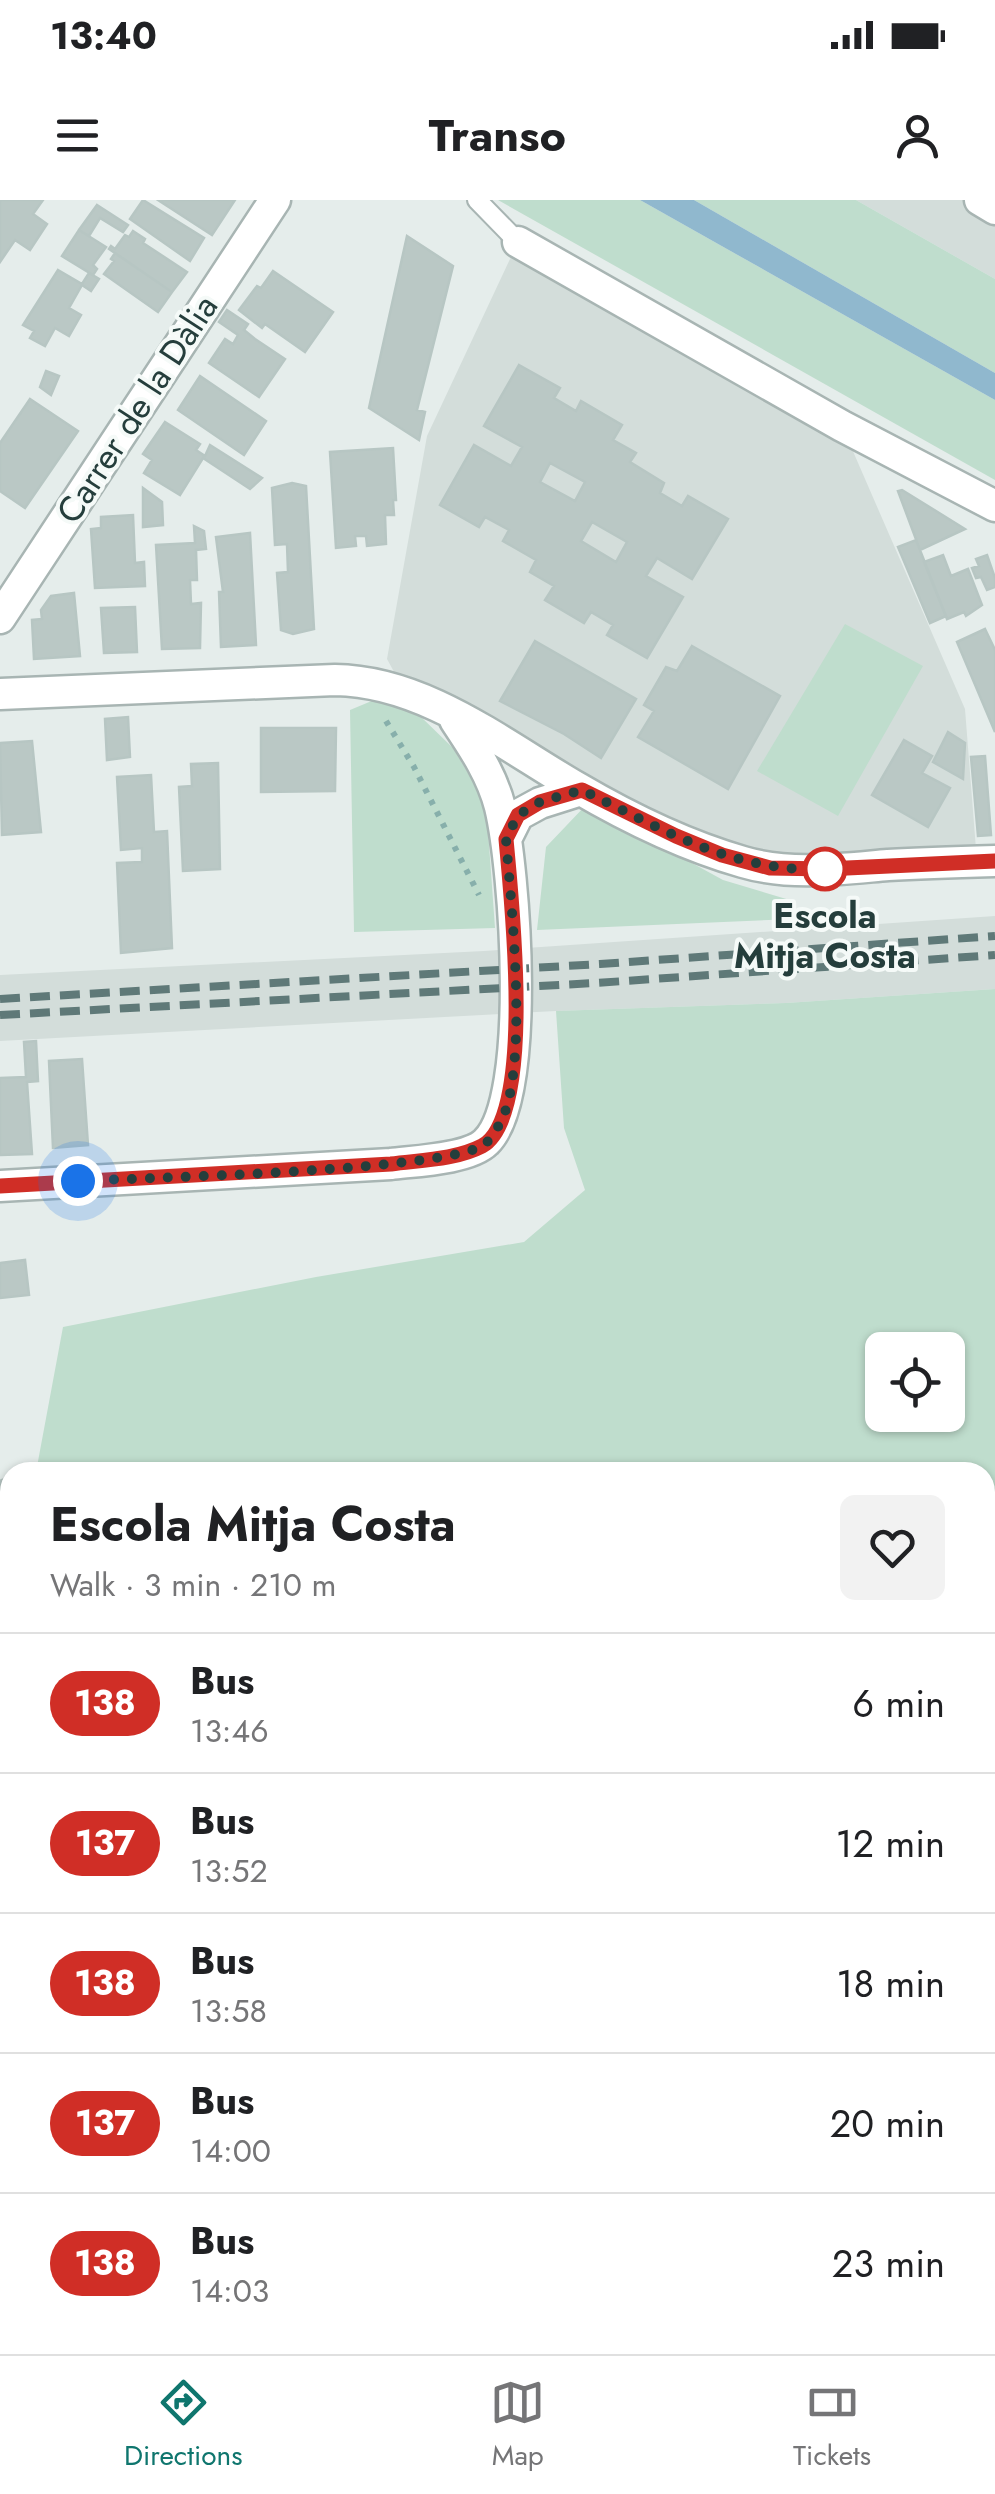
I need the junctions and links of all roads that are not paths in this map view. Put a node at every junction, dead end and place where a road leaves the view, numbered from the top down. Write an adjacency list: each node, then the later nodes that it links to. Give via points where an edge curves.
1 (275, 200): 7 (street, Carrer de la Dàlia)
2 (477, 200): 5 (lane)
3 (980, 200): 4 (street)
4 (995, 208)
5 (518, 242): 6 (street)
6 (995, 506)
7 (0, 618)
8 (0, 694): 9 (street, via 355,680 376,682)
9 (452, 714): 10 (street); 11 (street, via 483,764)
10 (582, 790): 11 (street, via 518,815); 12 (street, via 676,836 770,868)
11 (506, 839): 13 (street, via 514,1067 501,1122 484,1145 391,1164)
12 (986, 862)
13 (0, 1186)

